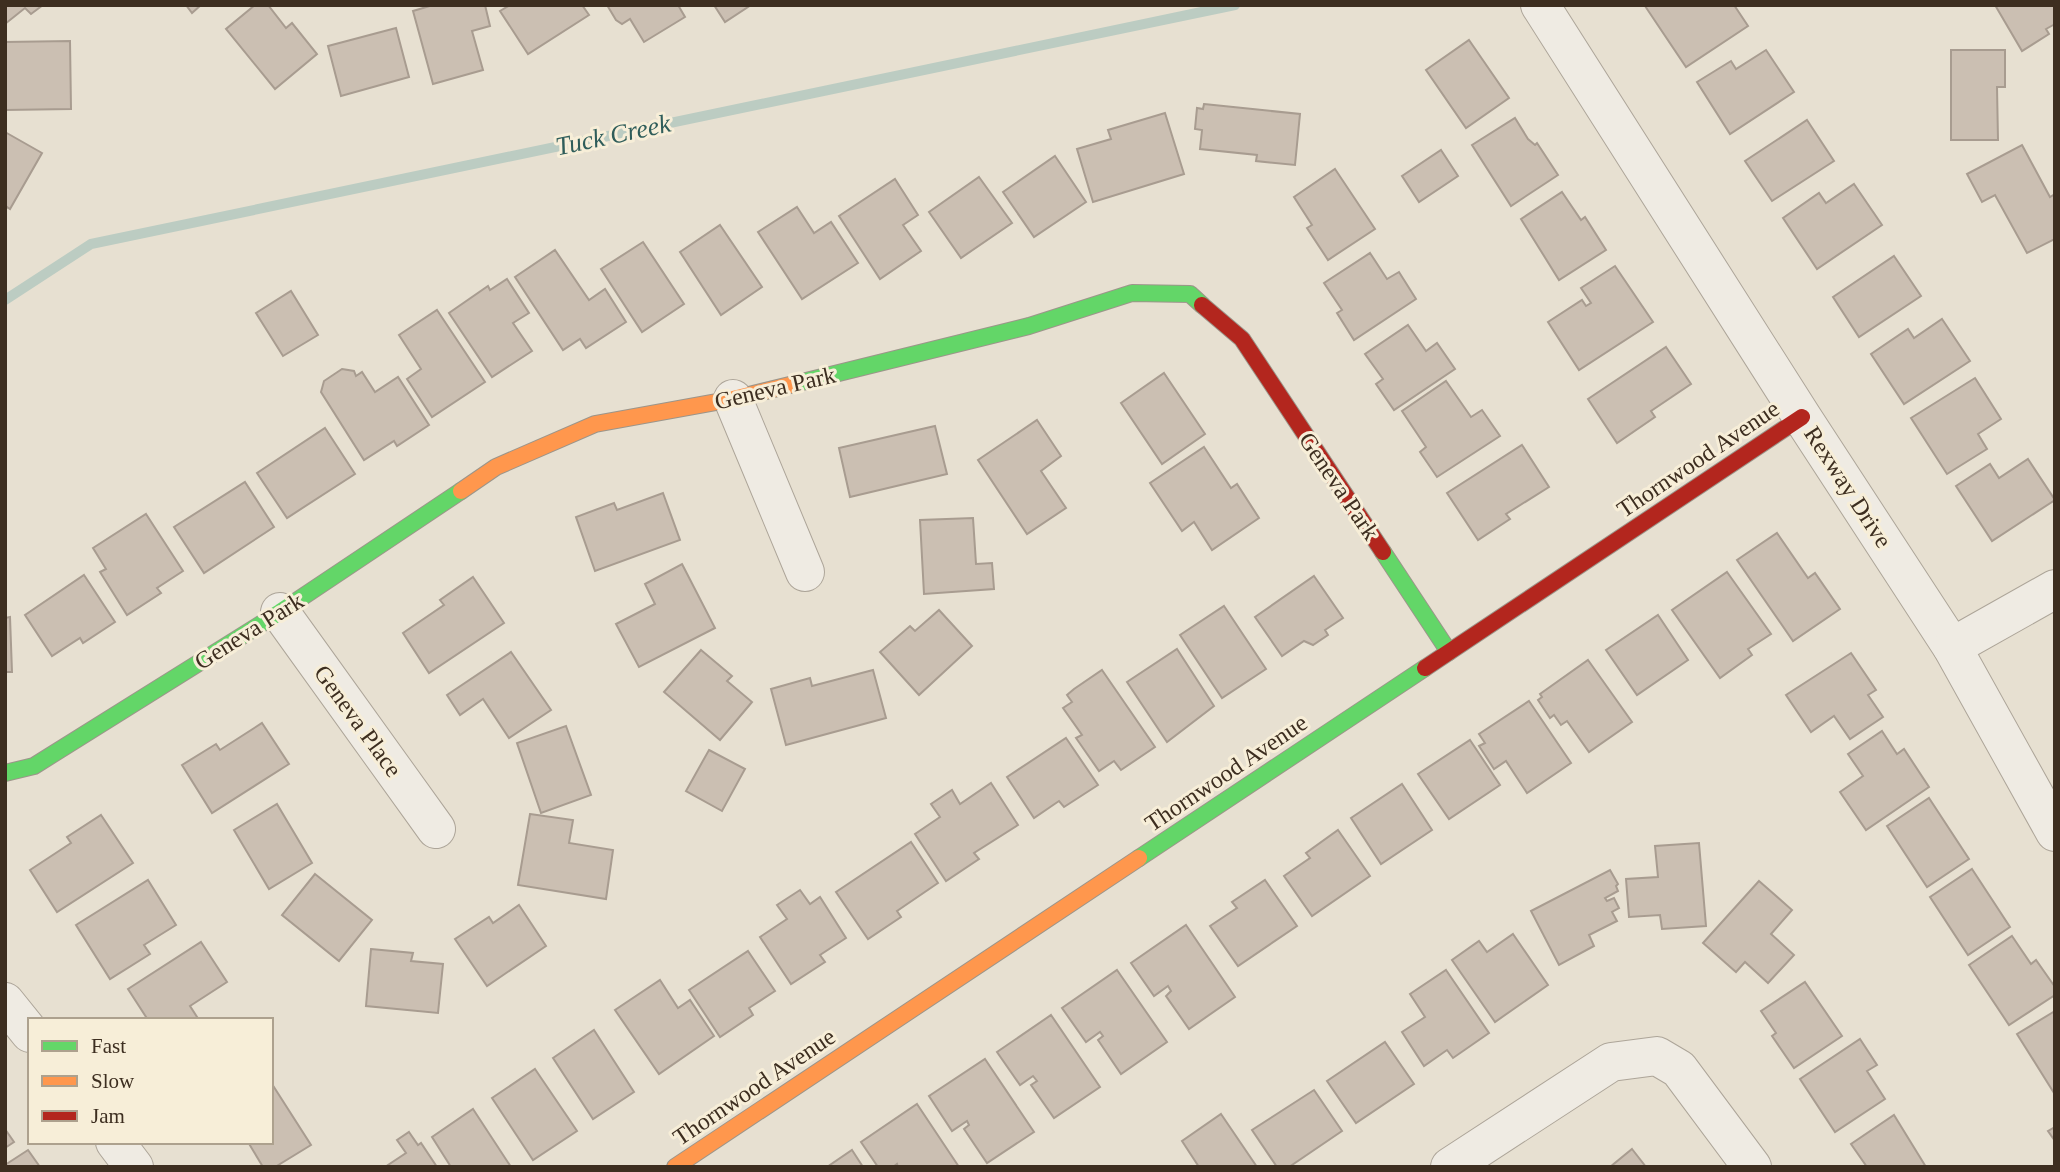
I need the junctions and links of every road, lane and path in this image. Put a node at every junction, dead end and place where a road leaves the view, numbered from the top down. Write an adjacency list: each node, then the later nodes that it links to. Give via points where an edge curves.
1 (1540, 5): 3 (street, Rexway Drive)
2 (733, 399): 4 (street); 6 (street, Geneva Park, via 595,424 496,467); 8 (street, Geneva Park, via 1029,326 1132,293 1190,294 1242,339)
3 (1802, 417): 7 (street, Rexway Drive); 8 (street, Thornwood Avenue)
4 (805, 572)
5 (2055, 589): 7 (street)
6 (280, 612): 9 (street, Geneva Park, via 34,766); 10 (street, Geneva Place)
7 (1952, 647): 11 (street, Rexway Drive)
8 (1449, 652): 16 (street, Thornwood Avenue)
9 (5, 773)
10 (436, 830)
11 (2055, 832)
12 (5, 1002): 13 (street)
13 (28, 1031)
14 (117, 1144): 15 (street)
15 (134, 1167)
16 (675, 1167)
17 (1450, 1167): 18 (street, via 1611,1062 1657,1056 1679,1069)
18 (1752, 1167)

